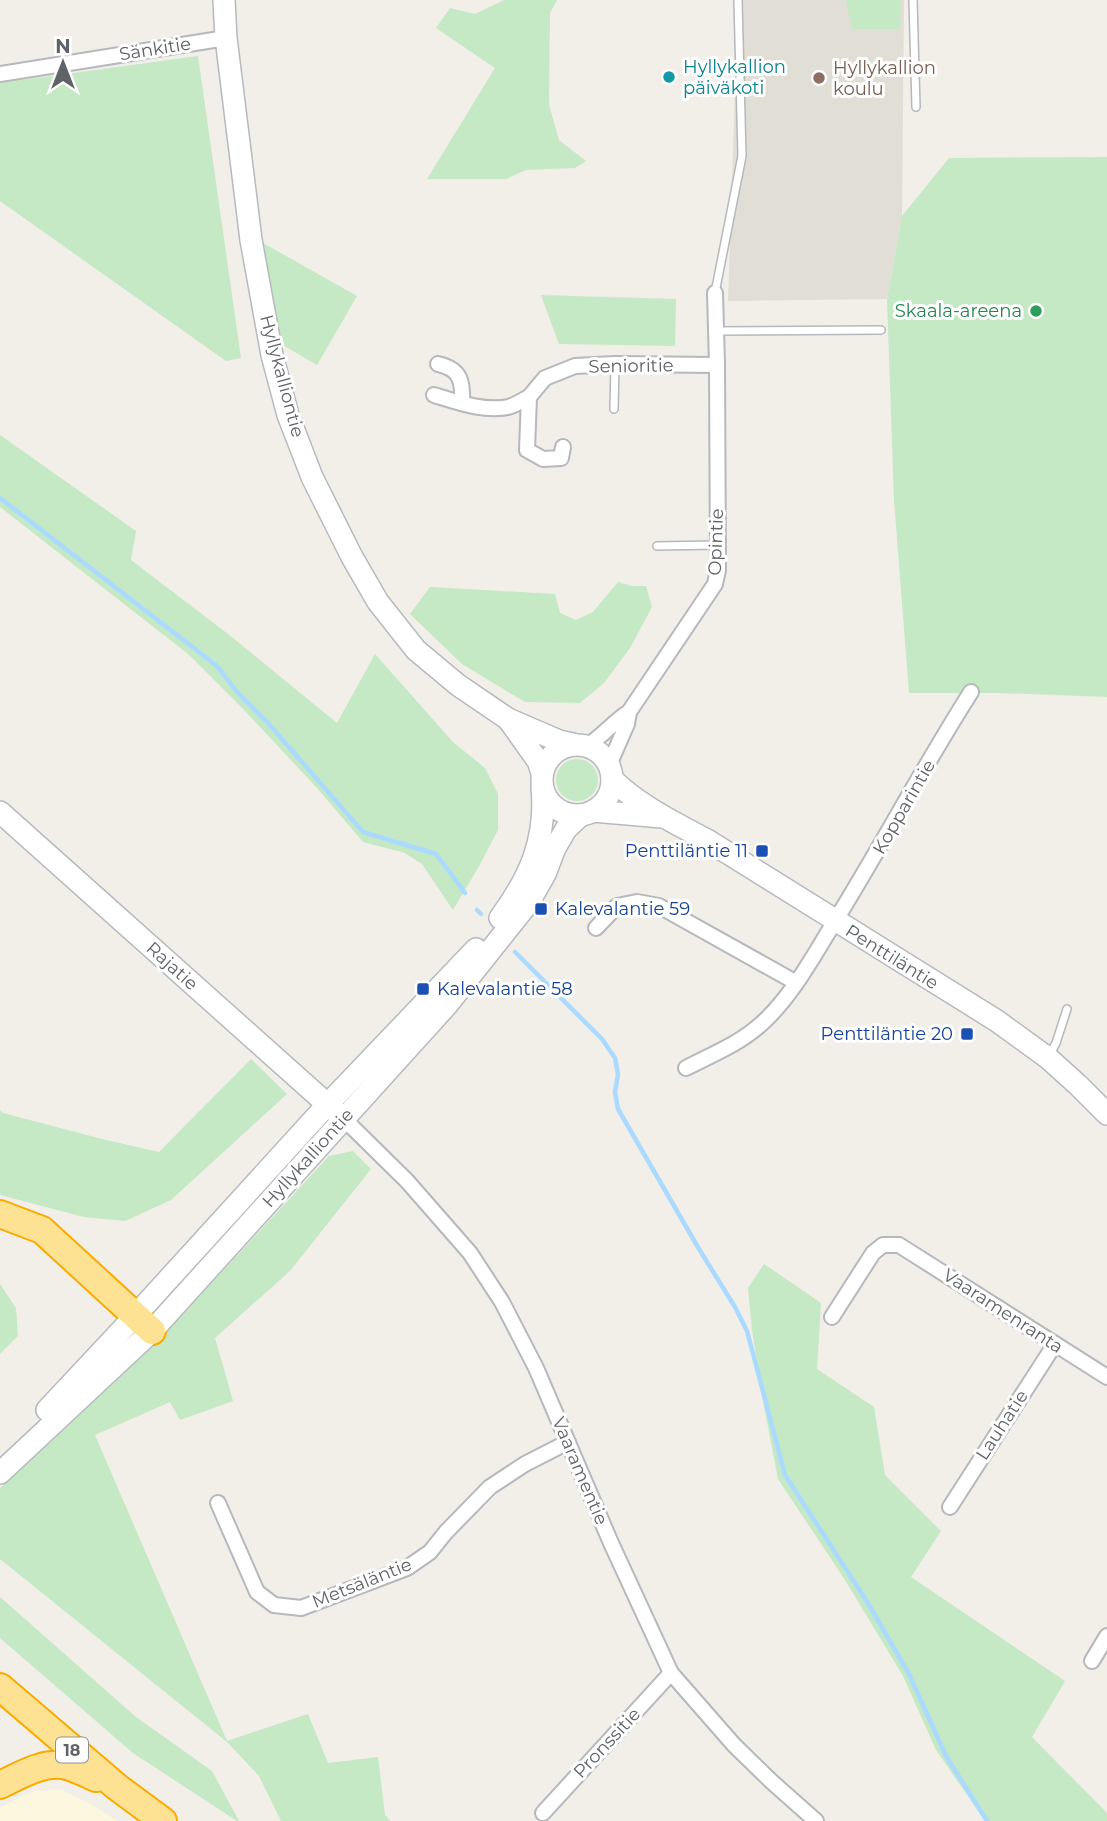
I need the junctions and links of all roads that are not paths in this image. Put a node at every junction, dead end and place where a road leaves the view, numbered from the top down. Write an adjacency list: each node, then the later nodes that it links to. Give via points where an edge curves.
1 (224, 0): 4 (main road, Hyllykalliontie)
2 (738, 0): 7 (lane, via 742,156)
3 (913, 0): 6 (lane)
4 (226, 38): 5 (street, Sänkitie); 22 (main road, Hyllykalliontie, via 251,240 272,355 312,477 378,603 416,650)
5 (0, 74)
6 (916, 107)
7 (715, 293): 9 (street, Opintie)
8 (881, 330): 9 (lane)
9 (715, 331): 12 (street, Opintie)
10 (438, 364): 15 (street, via 459,376)
11 (615, 364): 12 (street, Senioritie); 14 (street, Senioritie, via 575,366 545,378); 16 (lane)
12 (717, 365): 18 (street, Opintie)
13 (434, 395): 15 (street)
14 (529, 397): 15 (street, via 496,408); 17 (street, via 527,450 543,459 561,458)
15 (462, 403)
16 (614, 409)
17 (563, 447)
18 (717, 545): 19 (lane); 21 (street, Opintie, via 715,584)
19 (657, 546)
20 (971, 692): 29 (street, Kopparintie)
21 (629, 712): 23 (street, Opintie, via 598,739); 24 (street)
22 (508, 719): 23 (main road, Hyllykalliontie); 25 (main road, Hyllykalliontie, via 538,761)
23 (580, 745): 24 (main road, via 600,753); 25 (main road, via 559,749 548,759)
24 (611, 772): 27 (main road, via 604,803); 28 (main road, Penttiläntie, via 623,790)
25 (542, 780): 27 (main road, via 547,799 556,809); 35 (main road, Hyllykalliontie, via 541,833 530,870 513,901 486,938)
26 (0, 812): 35 (main road, Rajatie)
27 (587, 813): 28 (main road, Penttiläntie); 37 (main road, Hyllykalliontie, via 566,829 529,902 447,1005)
28 (664, 818): 29 (main road, Penttiläntie)
29 (835, 921): 31 (street, Kopparintie); 33 (main road, Penttiläntie, via 997,1021)
30 (596, 928): 31 (street, via 617,906 637,902 659,906)
31 (795, 982): 34 (street, Kopparintie, via 760,1025)
32 (1067, 1009): 33 (lane)
33 (1048, 1058): 36 (main road, Penttiläntie)
34 (686, 1068)
35 (327, 1105): 37 (main road, Rajatie); 40 (main road, Hyllykalliontie)
36 (1107, 1114)
37 (344, 1119): 40 (main road, Hyllykalliontie); 43 (street, Vaaramentie, via 470,1253 525,1346)
38 (0, 1214): 40 (highway, via 42,1230)
39 (832, 1317): 41 (street, Vaaramenranta, via 873,1253 883,1245 899,1245)
40 (143, 1323): 44 (main road, Hyllykalliontie); 45 (main road, Hyllykalliontie)
41 (1055, 1344): 42 (street, Vaaramenranta); 47 (street, Lauhatie)
42 (1107, 1377)
43 (568, 1442): 46 (street, Metsäläntie, via 490,1487 430,1552 407,1568 301,1608 274,1605 257,1592); 50 (street, Vaaramentie)
44 (0, 1455)
45 (0, 1473)
46 (218, 1503)
47 (950, 1507)
48 (1107, 1636): 49 (street)
49 (1092, 1661)
50 (671, 1673): 54 (street, Pronssitie); 56 (street, Vaaramentie, via 734,1745)
51 (0, 1687): 53 (highway, 18)
52 (0, 1785): 53 (highway, via 54,1764)
53 (117, 1787): 55 (highway, 18)
54 (543, 1813)
55 (163, 1821)
56 (816, 1821)

